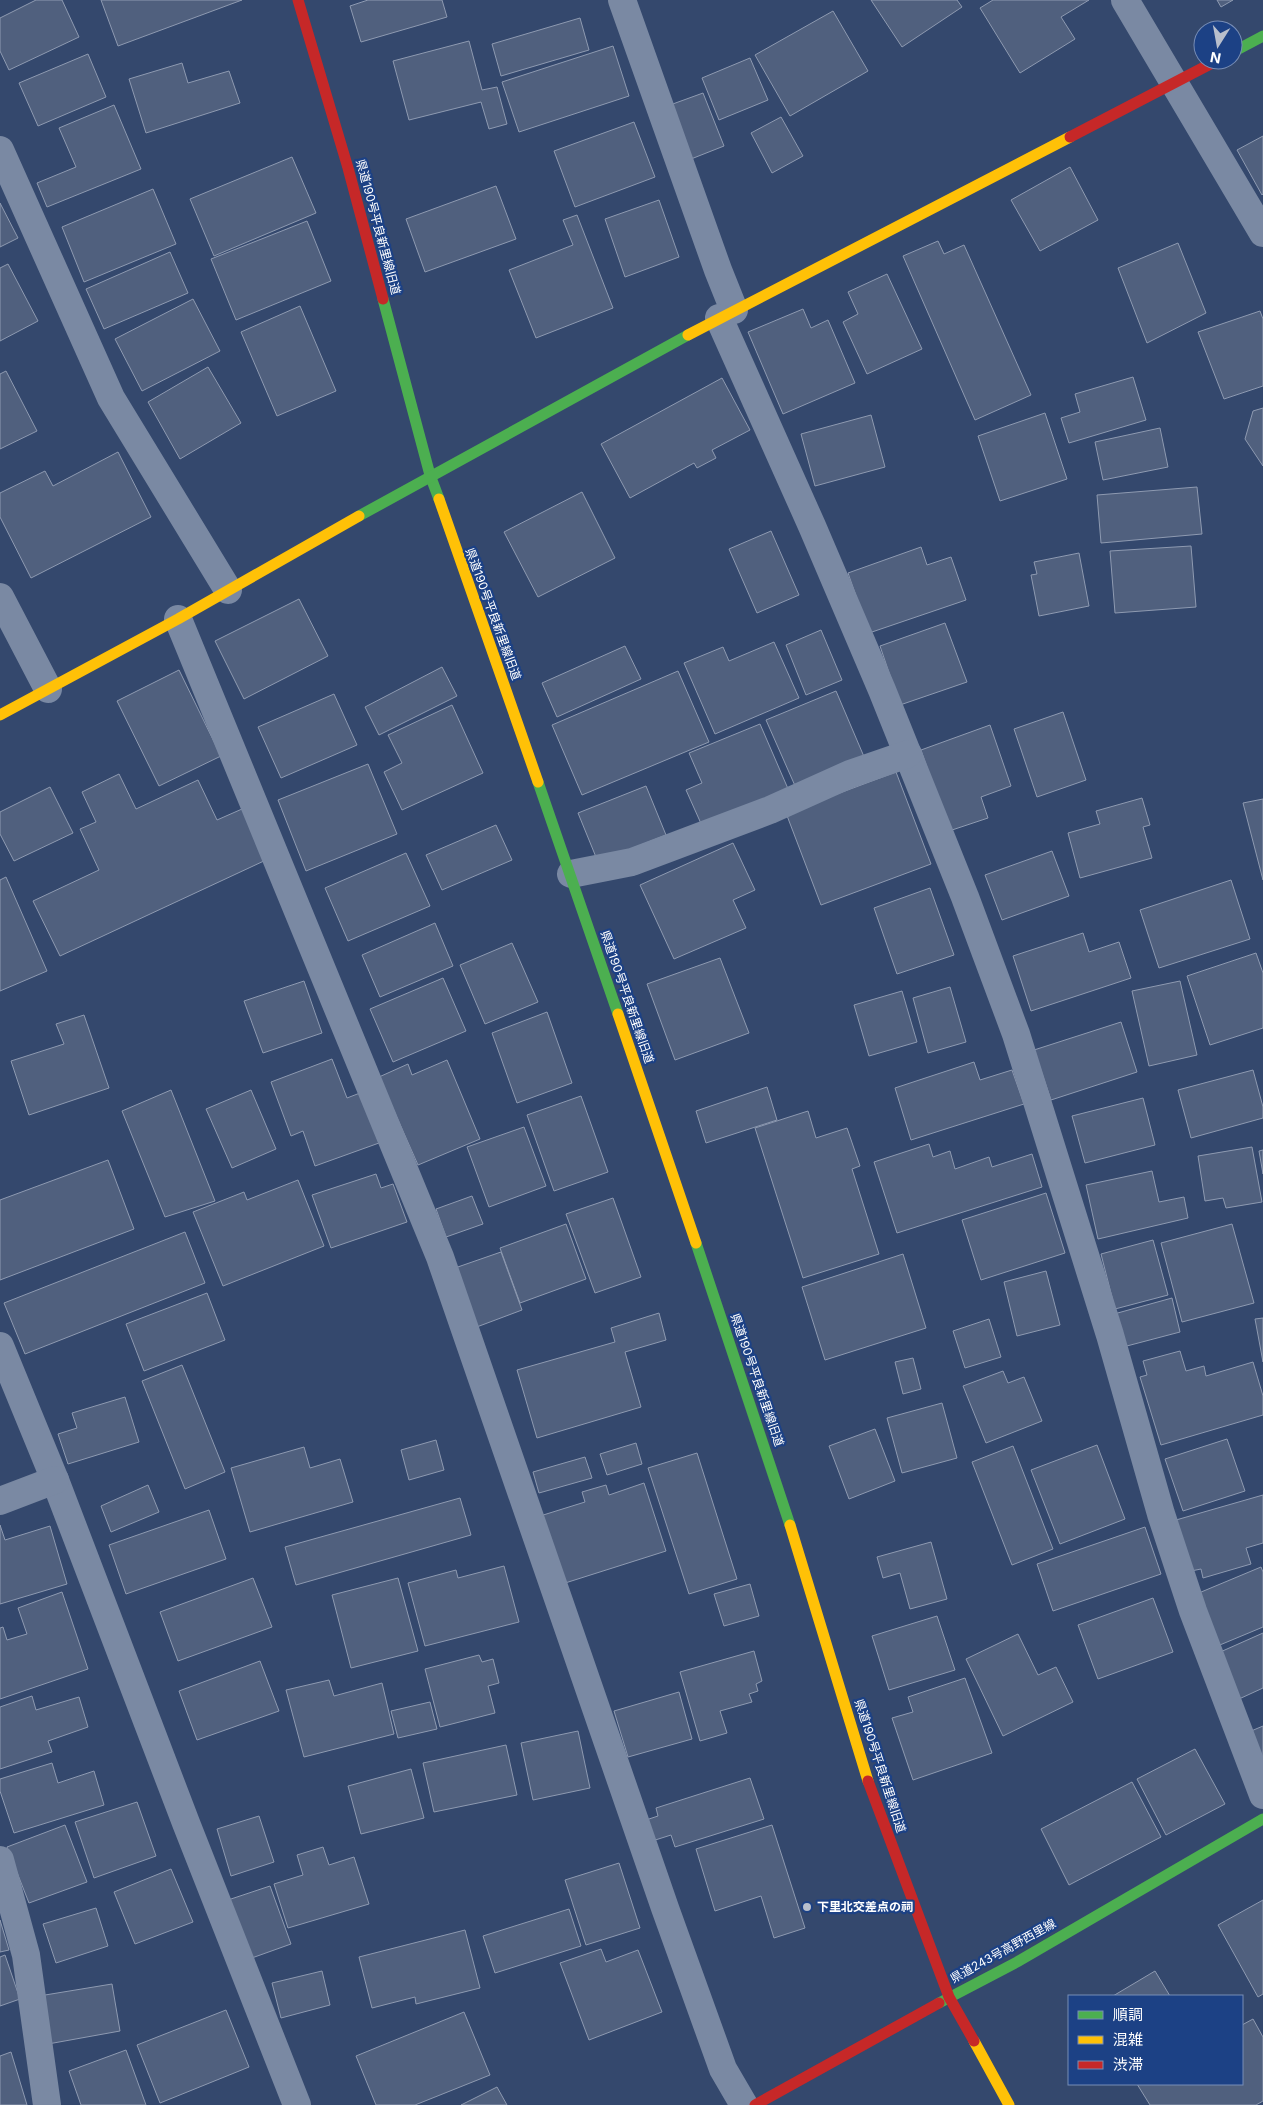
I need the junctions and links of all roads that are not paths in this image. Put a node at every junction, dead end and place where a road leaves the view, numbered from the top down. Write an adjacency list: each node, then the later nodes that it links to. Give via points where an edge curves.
1 (298, 0): 11 (street, 県道190号平良新里線旧道, via 348,168)
2 (622, 0): 10 (street, via 718,270)
3 (1125, 0): 7 (street)
4 (1263, 36): 5 (street)
5 (1243, 47)
6 (1198, 70): 7 (street)
7 (1175, 82): 9 (street); 10 (street)
8 (0, 150): 12 (street, via 111,398)
9 (1263, 233)
10 (726, 314): 11 (street); 17 (street)
11 (430, 475): 12 (street); 18 (street, 県道190号平良新里線旧道)
12 (228, 590): 14 (street)
13 (0, 597): 15 (street)
14 (178, 619): 15 (street); 28 (street, via 440,1257 665,1908 723,2069)
15 (48, 690): 16 (street)
16 (0, 715)
17 (908, 754): 18 (street, via 850,774 770,810 632,862); 22 (street, via 1016,1034 1110,1334 1164,1522 1203,1638)
18 (571, 874): 25 (street, 県道190号平良新里線旧道, via 774,1473 872,1793)
19 (0, 1346): 20 (street)
20 (55, 1480): 21 (street); 27 (street)
21 (0, 1501)
22 (1263, 1795)
23 (1263, 1819): 25 (street, 県道243号高野西里線, via 1016,1962)
24 (0, 1860): 26 (street, via 26,1955)
25 (949, 1996): 29 (street, 県道243号高野西里線); 30 (street, 県道190号平良新里線旧道)
26 (47, 2105)
27 (297, 2105)
28 (744, 2105)
29 (755, 2105)
30 (1009, 2105)

